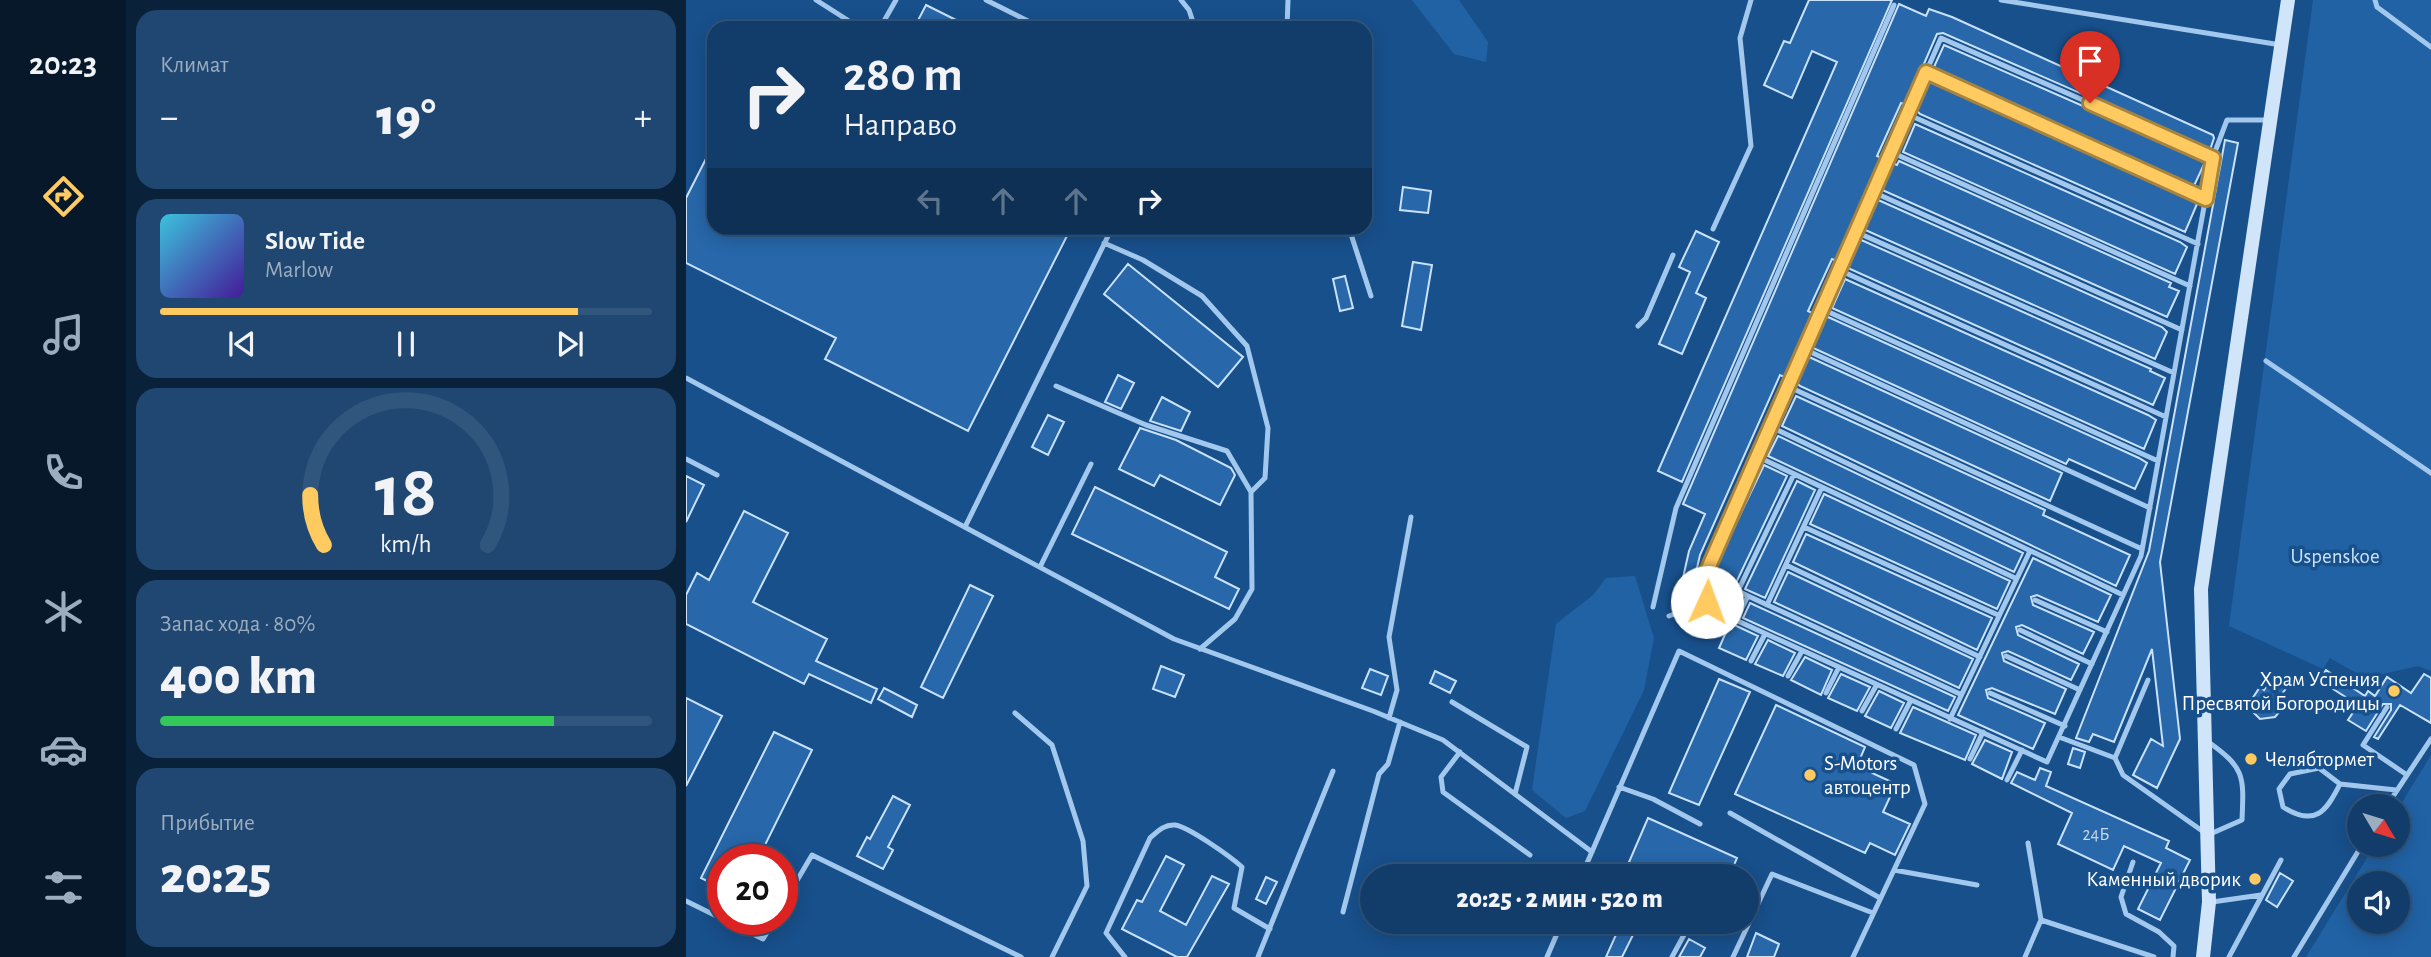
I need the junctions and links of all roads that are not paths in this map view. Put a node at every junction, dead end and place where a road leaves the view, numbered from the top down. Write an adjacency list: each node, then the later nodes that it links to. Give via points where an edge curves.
1 (816, 0): 11 (lane)
2 (896, 0): 12 (lane)
3 (986, 0): 13 (lane)
4 (1181, 0): 14 (lane)
5 (1287, 0): 15 (lane)
6 (1751, 0): 25 (lane, via 1740,38 1751,146)
7 (2001, 0): 16 (lane)
8 (2288, 0): 16 (main road)
9 (2375, 0): 17 (lane, via 2377,7)
10 (1894, 5): 71 (lane, via 1676,508)
11 (849, 21)
12 (884, 21)
13 (1028, 21)
14 (1193, 21)
15 (1287, 21)
16 (2282, 45): 20 (main road)
17 (2431, 47)
18 (1926, 72): 19 (lane); 22 (lane, via 1941,38); 24 (lane)
19 (1908, 114): 21 (lane); 30 (lane)
20 (2270, 120): 22 (lane, via 2227,120); 104 (main road, via 2201,589)
21 (1891, 152): 23 (lane); 33 (lane)
22 (2213, 158): 24 (lane)
23 (1873, 192): 26 (lane); 37 (lane)
24 (2206, 199): 30 (lane)
25 (1713, 229)
26 (1856, 232): 32 (lane); 40 (lane)
27 (1108, 235): 29 (lane)
28 (1351, 235): 34 (lane)
29 (1104, 243): 54 (lane, via 1143,260 1202,296 1247,346 1268,428 1265,478); 57 (lane)
30 (2197, 244): 33 (lane)
31 (1674, 255): 36 (lane, via 1646,318)
32 (1839, 270): 35 (lane); 44 (lane)
33 (2190, 286): 37 (lane)
34 (1371, 296)
35 (1822, 309): 38 (lane); 48 (lane)
36 (1638, 326)
37 (2182, 330): 40 (lane)
38 (1804, 349): 43 (lane); 55 (lane)
39 (2266, 361): 50 (lane)
40 (2174, 373): 44 (lane)
41 (686, 378): 57 (lane)
42 (1056, 386): 54 (lane, via 1146,425 1227,451)
43 (1787, 386): 45 (lane); 59 (lane)
44 (2166, 417): 48 (lane)
45 (1769, 426): 46 (lane); 60 (lane)
46 (1756, 456): 51 (lane); 64 (lane)
47 (686, 459): 52 (lane)
48 (2158, 461): 55 (lane)
49 (1091, 464): 62 (lane)
50 (2431, 473)
51 (1794, 474): 53 (lane); 65 (lane)
52 (717, 475)
53 (1822, 487): 58 (lane); 63 (lane)
54 (1251, 492): 78 (lane, via 1252,589 1235,619)
55 (2150, 508): 59 (lane)
56 (1411, 517): 97 (lane, via 1388,637 1397,690)
57 (965, 527): 62 (lane)
58 (1804, 527): 61 (lane); 72 (lane)
59 (2142, 549): 66 (lane)
60 (2030, 551): 63 (lane); 66 (lane)
61 (1786, 565): 70 (lane); 81 (lane)
62 (1040, 567): 78 (lane)
63 (2015, 578): 72 (lane)
64 (1703, 580): 65 (lane); 69 (lane)
65 (1738, 591): 67 (lane)
66 (2123, 595): 76 (lane)
67 (1748, 596): 70 (lane); 74 (lane)
68 (2035, 600): 76 (lane)
69 (1707, 602): 73 (lane); 74 (lane)
70 (1767, 605): 91 (lane)
71 (1653, 607)
72 (1998, 615): 81 (lane)
73 (1669, 616)
74 (1737, 620): 77 (lane)
75 (2020, 630): 83 (lane)
76 (2107, 632): 83 (lane)
77 (1765, 634): 79 (lane); 82 (lane)
78 (1200, 649): 97 (lane)
79 (1802, 651): 84 (lane); 85 (lane)
80 (2006, 656): 88 (lane)
81 (1980, 657): 91 (lane)
82 (1751, 661)
83 (2092, 664): 88 (lane)
84 (1838, 669): 87 (lane); 89 (lane)
85 (1788, 676)
86 (2148, 680): 108 (lane)
87 (1876, 687): 93 (lane); 95 (lane)
88 (2080, 690): 100 (lane)
89 (1826, 693)
90 (1990, 693): 100 (lane)
91 (1960, 694): 98 (lane)
92 (1452, 702): 116 (lane, via 1527,747)
93 (1910, 702): 98 (lane); 101 (lane)
94 (2387, 707): 111 (lane, via 2363,745)
95 (1862, 711)
96 (1015, 713): 143 (lane, via 1052,745 1083,841 1087,886)
97 (1389, 718): 99 (lane)
98 (1950, 719): 102 (lane)
99 (1400, 722): 107 (lane); 136 (lane, via 1388,764 1379,774)
100 (2066, 726): 103 (lane)
101 (1896, 729)
102 (1983, 732): 106 (lane); 109 (lane)
103 (2059, 737): 106 (lane, via 2047,762); 108 (lane)
104 (2205, 739): 120 (main road); 120 (lane, via 2228,755 2244,779 2242,820)
105 (2431, 739): 111 (lane)
106 (2022, 750): 112 (lane)
107 (1460, 752): 116 (lane); 123 (lane, via 1441,777 1443,792)
108 (2115, 758): 120 (lane, via 2123,775)
109 (1970, 759)
110 (1333, 771): 139 (lane)
111 (2407, 775): 115 (lane)
112 (2007, 780)
113 (2340, 783): 113 (lane, via 2319,768 2290,774 2278,789 2283,807 2299,817 2320,814); 115 (lane)
114 (1619, 787): 119 (lane); 122 (lane); 128 (lane, via 1679,651 1914,765 1925,804)
115 (2396, 790): 117 (lane)
116 (1515, 794): 122 (lane)
117 (2394, 794)
118 (1730, 813): 132 (lane)
119 (1700, 824)
120 (2208, 835): 134 (main road)
121 (2028, 843): 138 (lane)
122 (1592, 852): 127 (lane)
123 (1530, 855)
124 (2354, 858): 155 (lane)
125 (2281, 860): 131 (lane)
126 (2133, 862): 152 (lane, via 2121,897 2126,914 2159,932 2174,946)
127 (1587, 864)
128 (1894, 870): 130 (lane); 132 (lane)
129 (798, 879): 142 (lane, via 812,855)
130 (1977, 885)
131 (2262, 895): 134 (lane); 154 (lane)
132 (1880, 898): 137 (lane)
133 (686, 901): 135 (lane)
134 (2209, 902): 153 (main road)
135 (707, 911)
136 (1343, 912)
137 (1873, 914): 148 (lane, via 1772,874); 149 (lane)
138 (2041, 920): 150 (lane); 151 (lane)
139 (1270, 929): 144 (lane, via 1234,908 1242,867 1229,854 1175,825 1150,838 1106,933); 145 (lane)
140 (1557, 934): 146 (lane)
141 (1684, 934): 147 (lane)
142 (1021, 957)
143 (1052, 957)
144 (1124, 957)
145 (1258, 957)
146 (1547, 957)
147 (1672, 957)
148 (1733, 957)
149 (1853, 957)
150 (2025, 957)
151 (2154, 957)
152 (2173, 957)
153 (2203, 957)
154 (2229, 957)
155 (2294, 957)

